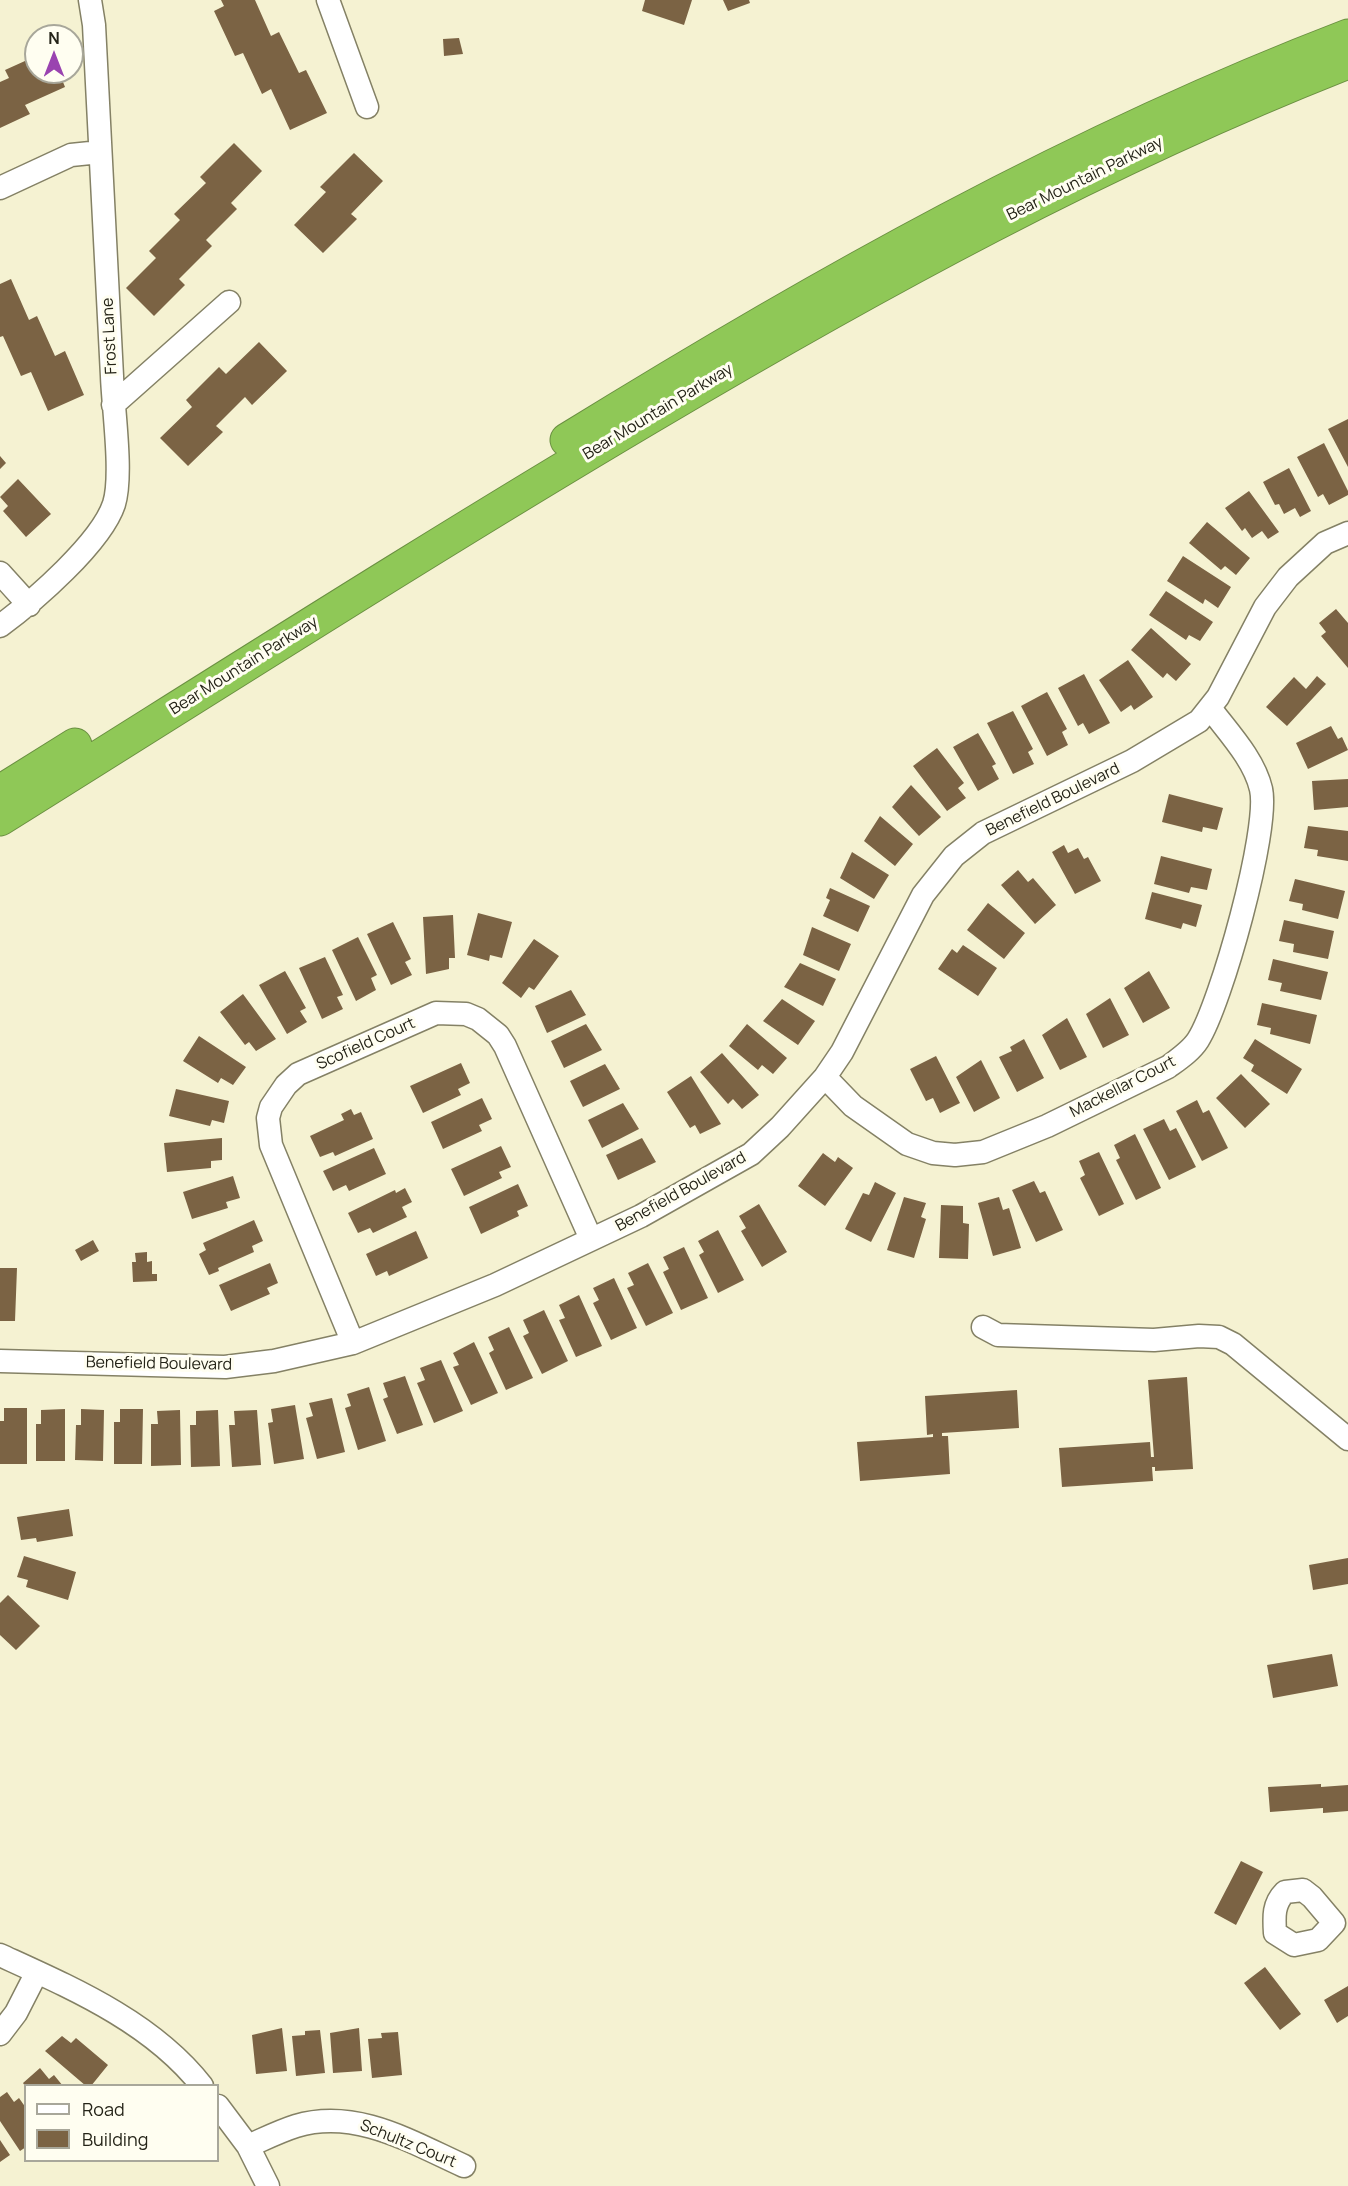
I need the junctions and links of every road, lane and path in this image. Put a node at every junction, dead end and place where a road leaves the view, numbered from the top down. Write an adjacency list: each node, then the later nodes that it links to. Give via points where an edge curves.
1 (90, 0): 6 (street, Frost Lane)
2 (328, 0): 5 (street)
3 (1348, 36): 15 (highway, Bear Mountain Parkway, via 1196,98 1060,162 800,301 670,376)
4 (1348, 62): 16 (highway, Bear Mountain Parkway, via 1084,179 811,323 477,521)
5 (367, 107)
6 (100, 152): 7 (street, via 71,155); 9 (street, Frost Lane)
7 (0, 188)
8 (229, 302): 9 (street)
9 (113, 405): 12 (street, Frost Lane, via 115,502 105,524)
10 (1348, 533): 14 (street, Benefield Boulevard, via 1325,543 1288,577 1247,637)
11 (0, 573): 12 (street)
12 (29, 605): 13 (street, Frost Lane)
13 (0, 626)
14 (1210, 708): 17 (street, Benefield Boulevard, via 1199,721 1132,761 983,833 954,856 923,895 842,1052); 17 (street, Mackellar Court, via 1251,764 1261,789 1261,821 1249,885 1211,1016 1197,1042 1183,1057 1047,1126 983,1152 955,1155 907,1144 853,1106)
15 (0, 792)
16 (0, 819)
17 (825, 1077): 18 (street, Benefield Boulevard, via 751,1154)
18 (591, 1239): 20 (street, Benefield Boulevard, via 495,1285); 20 (street, Scofield Court, via 498,1035 472,1016 451,1012 436,1013 394,1030 298,1074 276,1097 268,1118 271,1145 283,1180)
19 (983, 1328): 22 (street, via 998,1335 1154,1340 1219,1337 1233,1344)
20 (353, 1343): 21 (street, Benefield Boulevard, via 274,1361 225,1367)
21 (0, 1361)
22 (1348, 1439)
23 (0, 1955): 24 (street)
24 (37, 1972): 25 (street); 26 (street, via 150,2035 186,2065)
25 (0, 2034)
26 (201, 2084)
27 (219, 2107): 28 (street)
28 (248, 2146): 29 (street, Schultz Court, via 296,2126 346,2121 368,2124); 30 (street)
29 (464, 2166)
30 (268, 2186)

